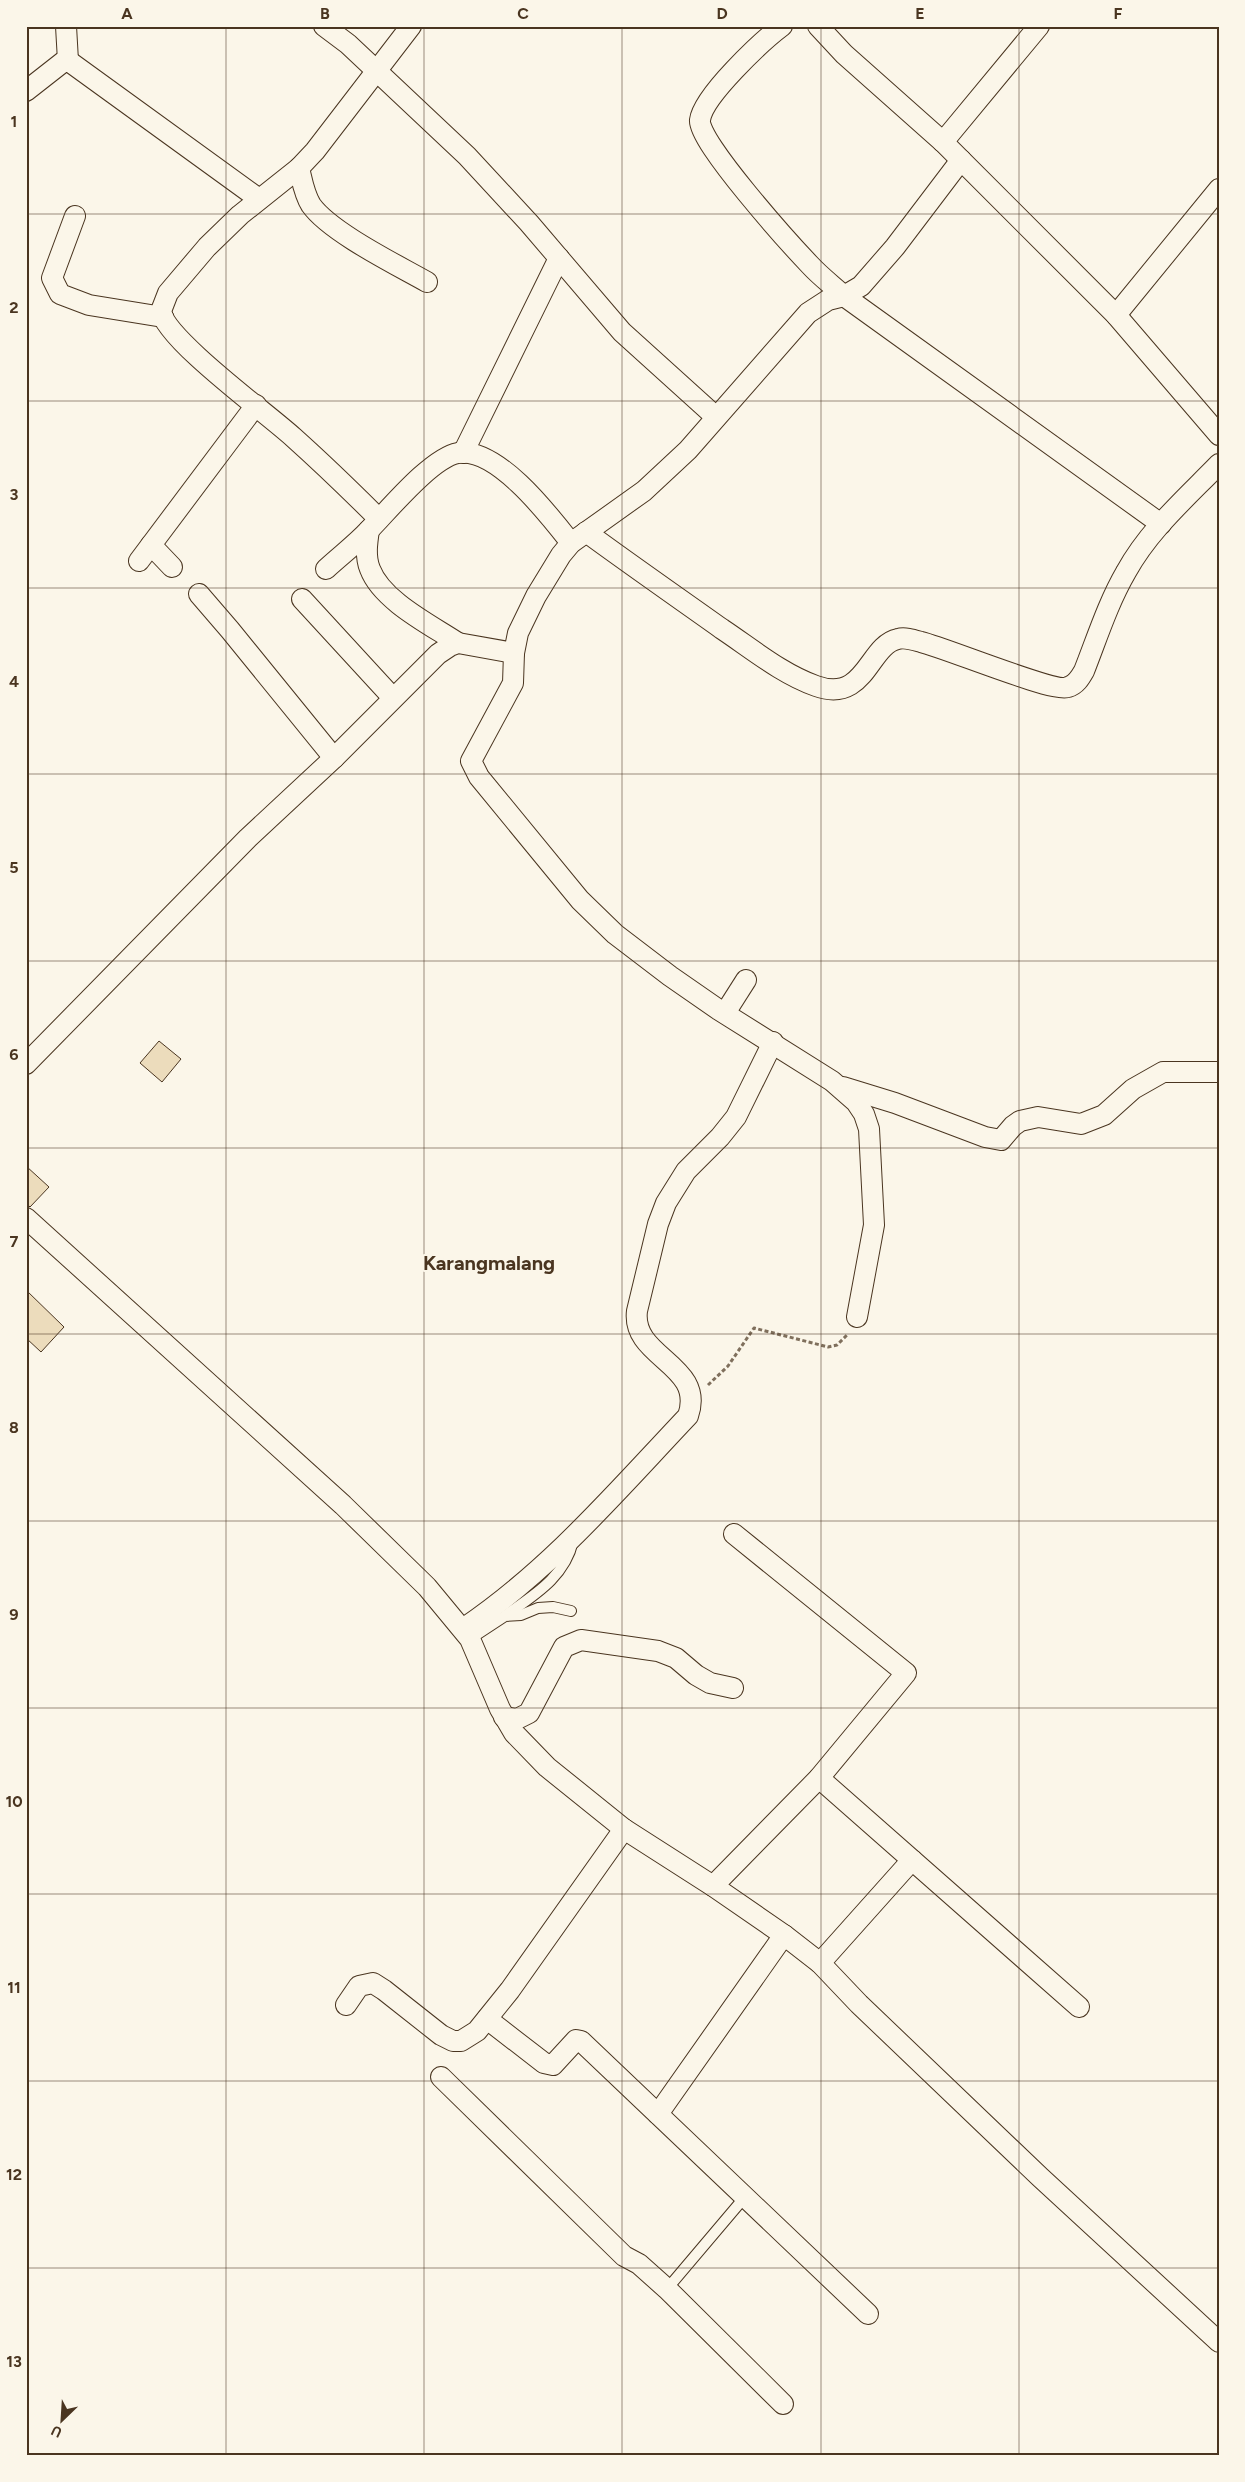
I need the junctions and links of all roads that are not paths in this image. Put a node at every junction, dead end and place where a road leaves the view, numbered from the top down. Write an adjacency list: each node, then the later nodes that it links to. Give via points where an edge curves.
1 (66, 26): 7 (street)
2 (324, 26): 8 (street)
3 (411, 26): 8 (street)
4 (782, 26): 18 (street, via 750,54 709,101 700,118 700,128 719,158 749,194 810,265)
5 (818, 26): 10 (street, via 844,54)
6 (1039, 26): 10 (street)
7 (68, 61): 9 (street); 14 (street)
8 (376, 70): 12 (street, via 340,120); 16 (street, via 498,187)
9 (26, 91)
10 (943, 142): 11 (street)
11 (961, 160): 18 (street, via 867,280); 19 (street)
12 (299, 168): 14 (street); 17 (street, via 310,204 320,215)
13 (1219, 188): 19 (street)
14 (259, 199): 20 (street, via 182,275 163,303)
15 (75, 216): 20 (street, via 52,278 60,294 89,306)
16 (559, 258): 22 (street, via 622,332); 24 (street)
17 (427, 282)
18 (844, 296): 22 (street, via 828,300 808,313); 27 (street)
19 (1116, 315): 23 (street)
20 (163, 317): 21 (street, via 184,343)
21 (256, 405): 26 (street, via 333,474); 29 (street)
22 (716, 417): 28 (street, via 660,477)
23 (1219, 435)
24 (463, 453): 26 (street, via 448,456 436,464); 28 (street, via 483,458 512,478)
25 (1219, 464): 27 (street)
26 (374, 524): 32 (street); 35 (street, via 367,557 376,581 404,607)
27 (1162, 524): 28 (street, via 1126,571 1080,677 1065,688 1046,686 958,653 900,638 887,645 862,676 848,686 819,687 788,673)
28 (579, 538): 36 (street, via 561,555 536,596 518,633)
29 (151, 545): 30 (street); 31 (street)
30 (139, 561)
31 (172, 567)
32 (326, 569)
33 (198, 594): 38 (street)
34 (302, 599): 37 (street)
35 (458, 643): 36 (street); 37 (street, via 444,649)
36 (514, 653): 40 (street, via 513,683 474,752 472,766 597,917 646,959)
37 (393, 698): 38 (street)
38 (334, 758): 42 (street, via 248,838)
39 (746, 980): 40 (street)
40 (724, 1013): 41 (street)
41 (773, 1042): 44 (street); 48 (street, via 736,1117 686,1171 666,1202 638,1311 636,1324 639,1332 683,1378 692,1396 688,1416)
42 (26, 1064)
43 (1219, 1072): 44 (street, via 1163,1072 1133,1089 1104,1115 1081,1124 1038,1117 1016,1123 1005,1138 995,1140)
44 (837, 1085): 46 (street, via 864,1114 872,1153 874,1225)
45 (26, 1218): 51 (street, via 343,1505 427,1587)
46 (857, 1317)
47 (734, 1534): 54 (street, via 906,1673)
48 (574, 1537): 50 (lane, via 562,1570); 51 (street)
49 (571, 1611): 50 (lane, via 538,1608 521,1615)
50 (505, 1616): 51 (lane)
51 (467, 1633): 53 (street)
52 (733, 1688): 53 (street, via 710,1682 676,1658 658,1651 581,1640 564,1647 529,1713 516,1719)
53 (502, 1713): 55 (street, via 514,1732 546,1767)
54 (819, 1778): 56 (street); 57 (street)
55 (624, 1829): 57 (street); 62 (street)
56 (912, 1860): 59 (street); 61 (street)
57 (714, 1886): 58 (street)
58 (784, 1935): 59 (street); 64 (street)
59 (820, 1963): 68 (street, via 1040,2177)
60 (346, 2005): 62 (street, via 359,1986 373,1983 441,2035 454,2041 461,2041 476,2031)
61 (1079, 2007)
62 (487, 2019): 64 (street, via 544,2063 553,2065 576,2040 581,2041)
63 (441, 2077): 66 (street, via 624,2256 639,2264)
64 (658, 2114): 65 (street)
65 (744, 2198): 66 (lane); 67 (street)
66 (667, 2289): 69 (street)
67 (868, 2314)
68 (1219, 2342)
69 (783, 2404)

